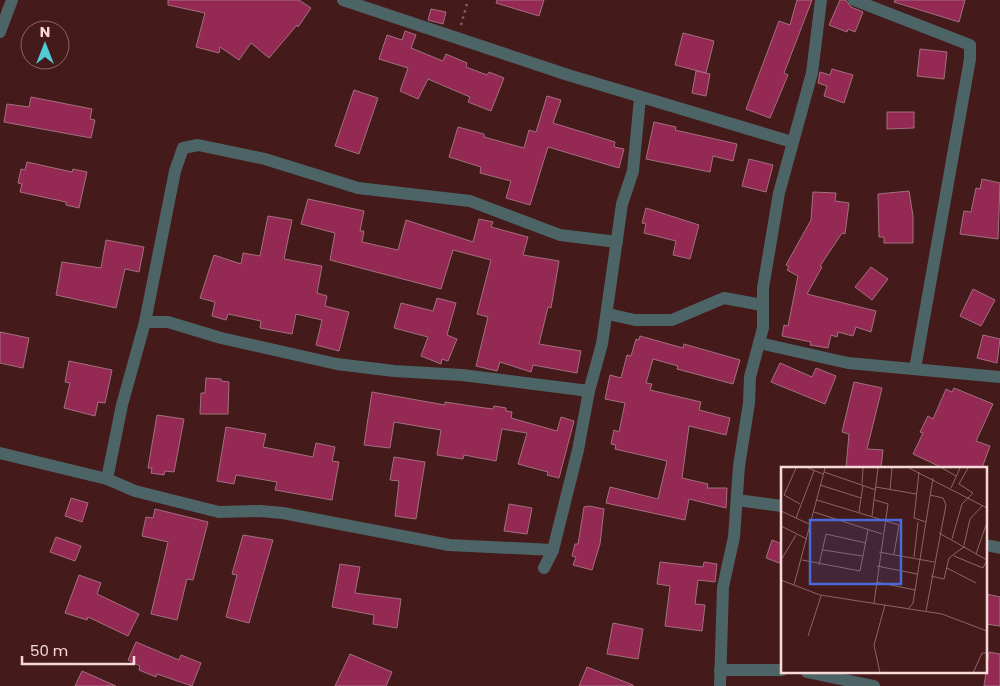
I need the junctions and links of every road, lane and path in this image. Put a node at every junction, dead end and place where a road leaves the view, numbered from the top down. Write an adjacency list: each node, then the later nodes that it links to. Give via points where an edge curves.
1 (12, 0): 6 (street)
2 (344, 0): 7 (street)
3 (468, 0): 7 (path)
4 (821, 0): 9 (street, via 812,73)
5 (854, 0): 15 (street, via 970,45)
6 (0, 32)
7 (458, 37): 8 (street)
8 (640, 98): 9 (street); 10 (street, via 633,171 622,204)
9 (792, 142): 11 (street, via 779,193)
10 (617, 242): 12 (street); 13 (street, via 560,235 470,201 358,188 265,159 198,144 183,148 175,171)
11 (762, 305): 12 (street, via 724,298 672,320 635,320); 14 (street, via 763,328)
12 (608, 314): 17 (street)
13 (145, 322): 17 (street, via 168,322 221,338 337,364 462,374); 19 (street, via 122,405)
14 (759, 342): 15 (street, via 848,363); 20 (street, via 750,377)
15 (915, 369): 16 (street)
16 (1000, 377)
17 (589, 391): 22 (street)
18 (0, 453): 19 (street)
19 (107, 479): 22 (street, via 135,491 219,512 260,510 283,513 449,545)
20 (737, 500): 21 (street); 24 (street, via 734,537 723,587)
21 (781, 506)
22 (553, 550): 23 (street)
23 (544, 568)
24 (720, 670): 25 (street); 27 (street)
25 (781, 670)
26 (817, 674): 28 (street)
27 (720, 686)
28 (874, 686)

